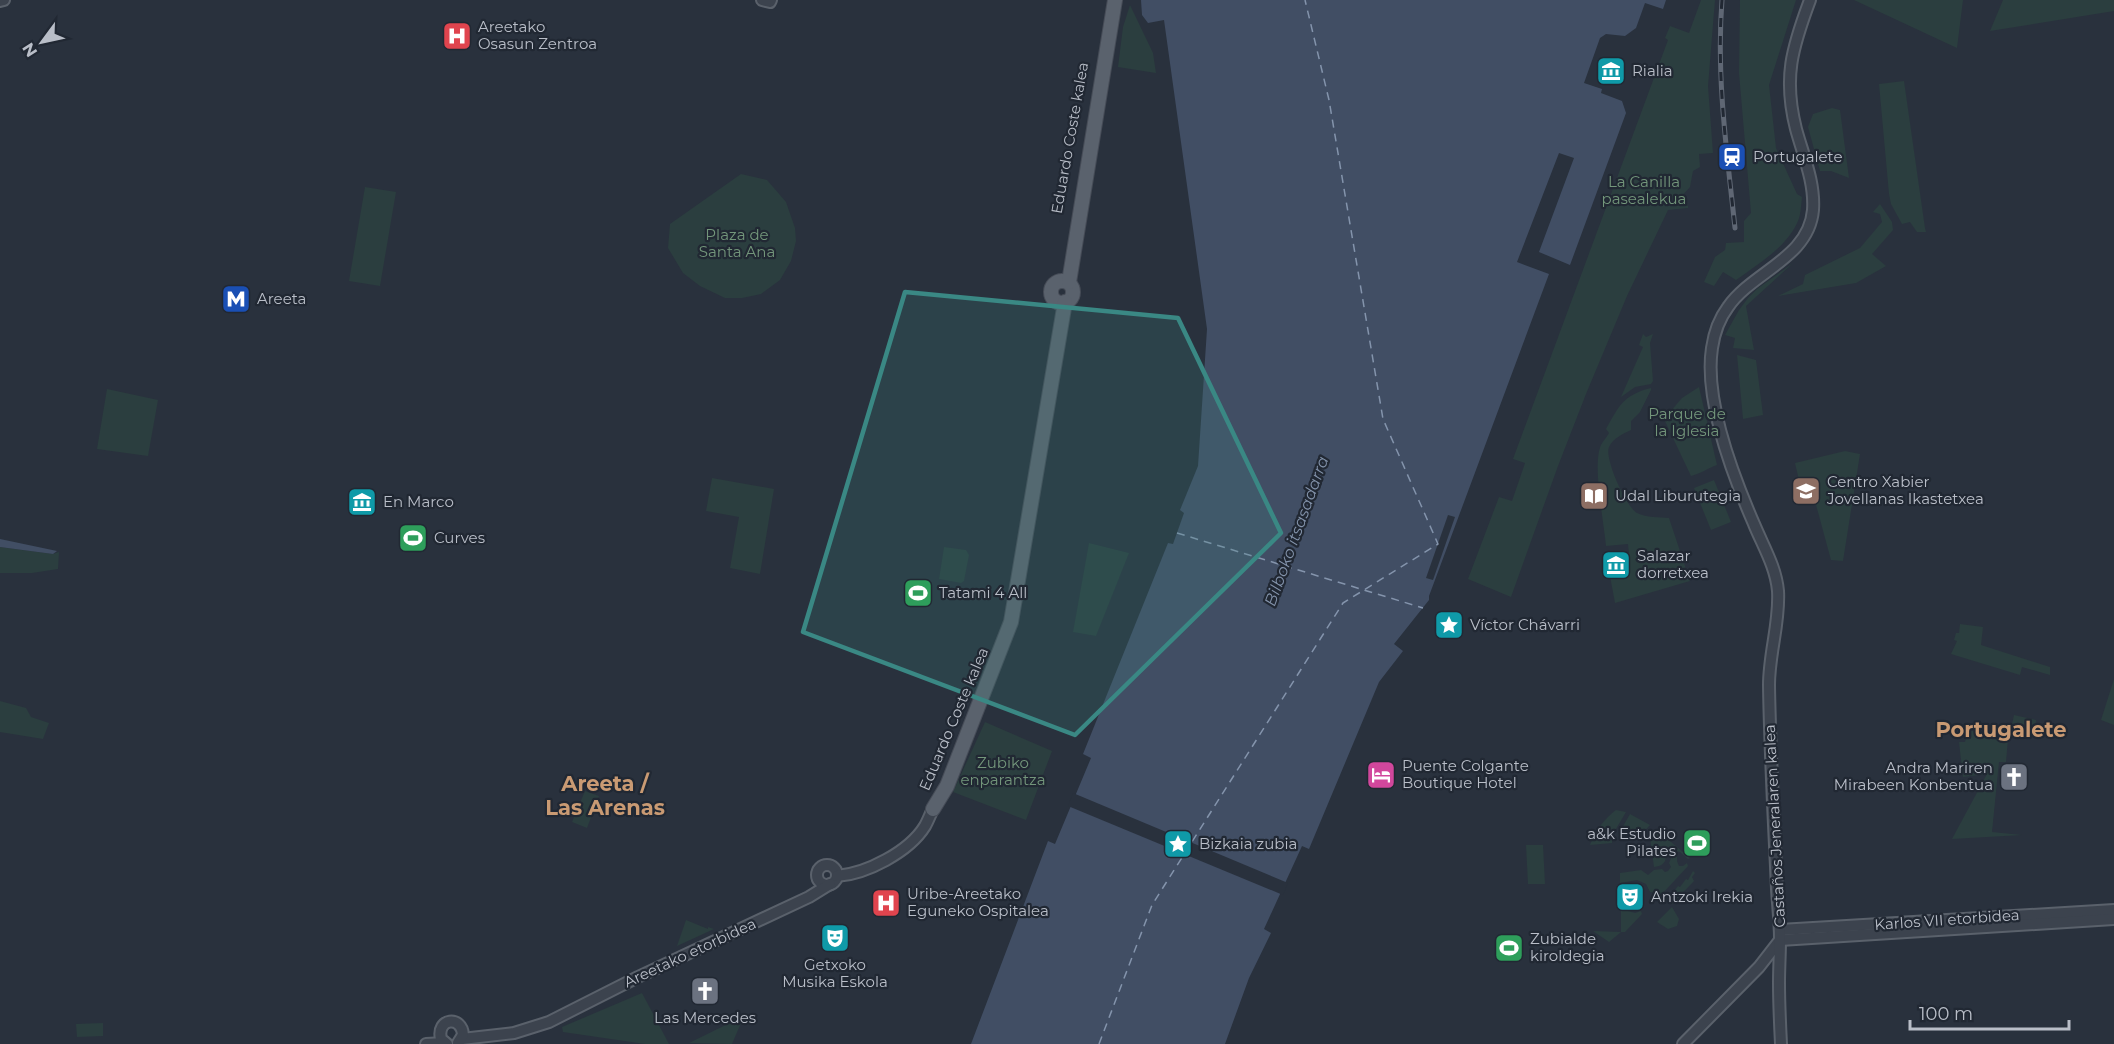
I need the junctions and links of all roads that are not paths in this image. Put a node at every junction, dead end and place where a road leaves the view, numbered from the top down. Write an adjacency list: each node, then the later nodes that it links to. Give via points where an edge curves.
1 (1109, 0): 4 (main road, Eduardo Coste kalea)
2 (1115, 0): 4 (main road, Eduardo Coste kalea)
3 (1810, 0): 8 (street, Castaños Jeneralaren kalea, via 1792,53 1789,78 1790,101 1813,195 1811,219 1801,241 1786,257 1729,305 1712,348 1711,378 1718,420 1740,492 1773,566 1778,589 1769,674)
4 (1104, 55): 5 (main road, Eduardo Coste kalea, via 1065,282 1056,283 1051,291 1061,302 1002,630)
5 (933, 809): 11 (street, Areetako etorbidea, via 924,828 901,850 862,872 834,880 809,897 549,1022 513,1034)
6 (2114, 910): 8 (street, Karlos VII etorbidea)
7 (2114, 919): 8 (street, Karlos VII etorbidea)
8 (1780, 935): 9 (street); 10 (street, Castaños Jeneralaren kalea)
9 (1759, 967): 10 (street, via 1775,976); 14 (street)
10 (1779, 985): 15 (street, Castaños Jeneralaren kalea)
11 (460, 1042): 12 (street, via 463,1028 451,1021 440,1030)
12 (446, 1043): 13 (street)
13 (426, 1044)
14 (1683, 1044)
15 (1782, 1044)

